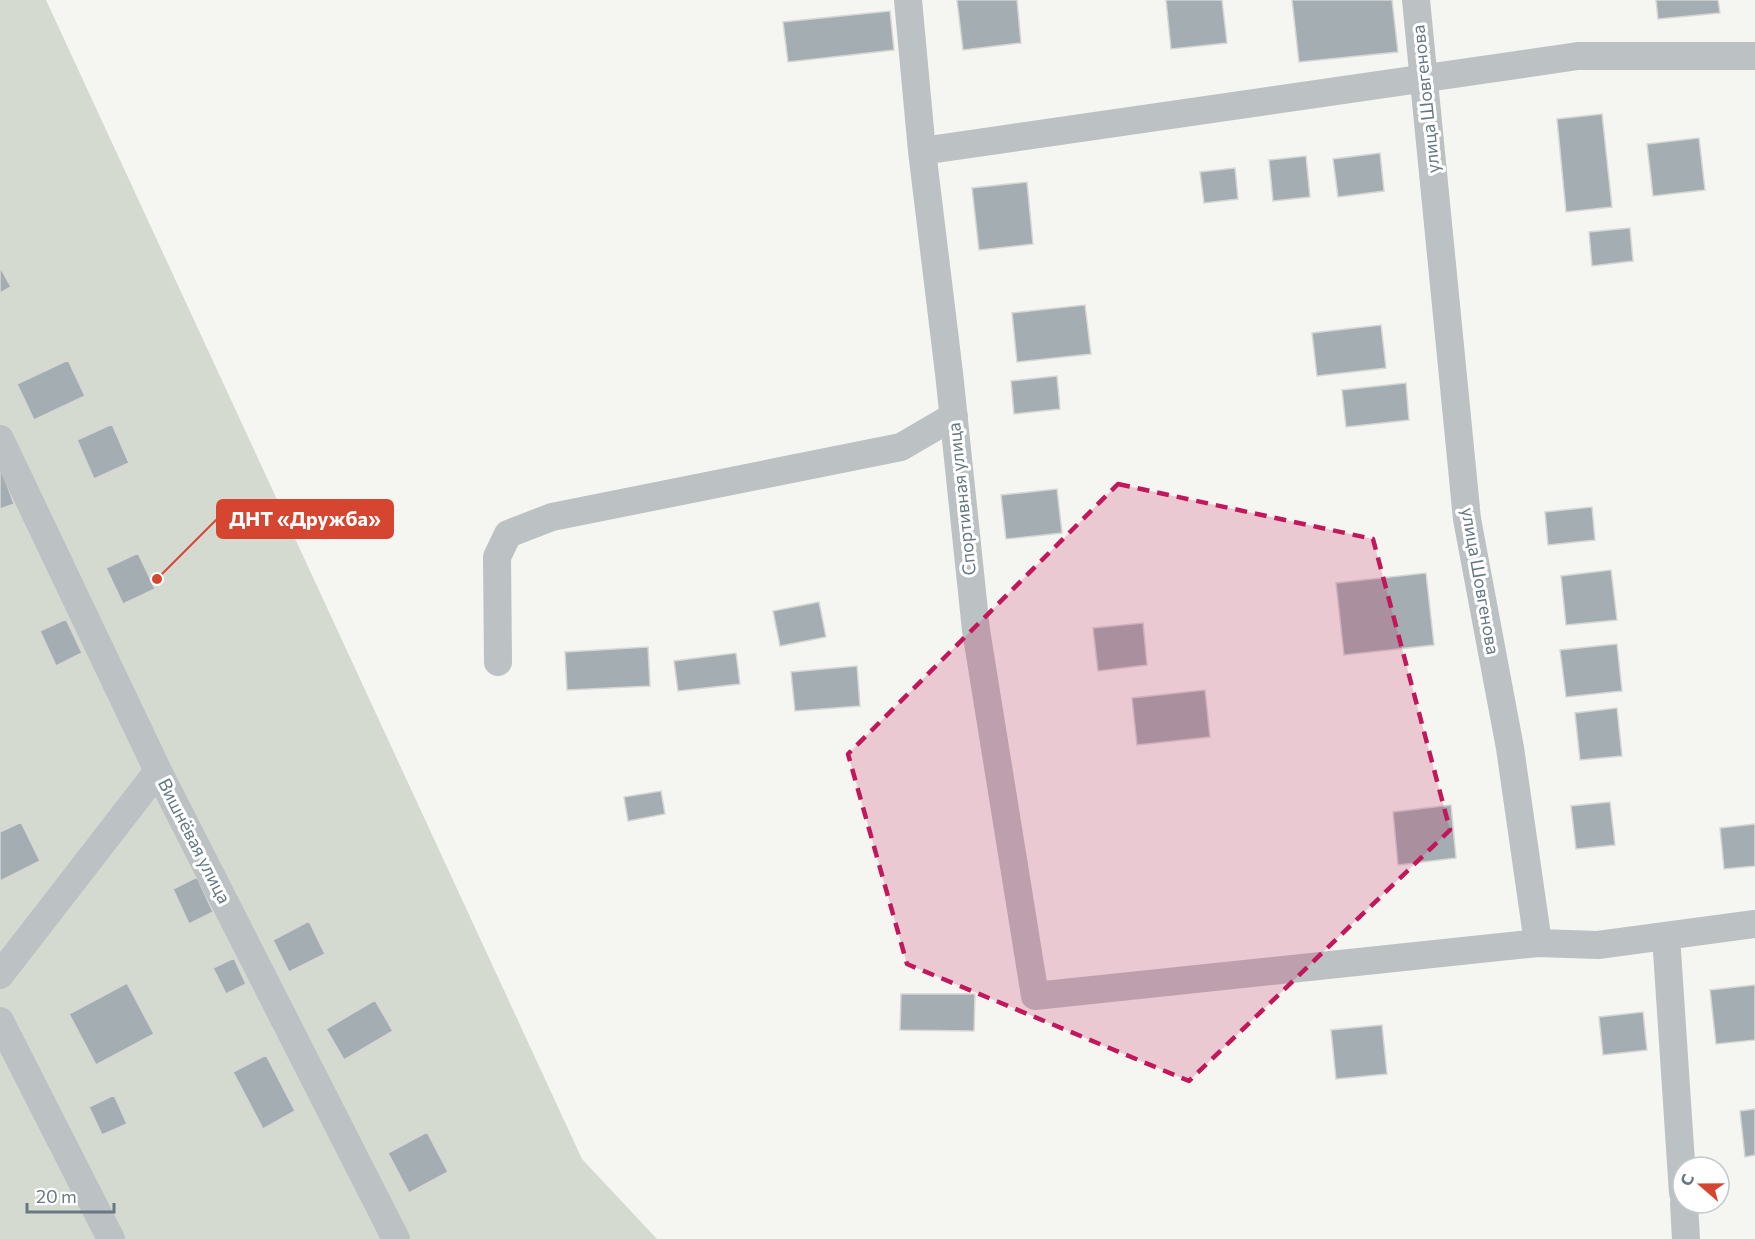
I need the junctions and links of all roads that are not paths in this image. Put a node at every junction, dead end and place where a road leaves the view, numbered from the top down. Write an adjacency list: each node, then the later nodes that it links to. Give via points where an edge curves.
1 (908, 0): 5 (street, Спортивная улица)
2 (1416, 0): 4 (street, улица Шовгенова)
3 (1755, 56): 4 (street, via 1578,56)
4 (1424, 79): 5 (street); 12 (street, улица Шовгенова, via 1467,519 1510,748)
5 (922, 151): 6 (street, Спортивная улица)
6 (954, 416): 8 (street, via 901,447 552,517 508,534 497,557); 12 (street, Спортивная улица, via 976,630 1035,996)
7 (0, 439): 9 (street, Вишнёвая улица)
8 (498, 662)
9 (158, 771): 13 (street); 18 (street, Вишнёвая улица)
10 (1755, 924): 11 (street)
11 (1666, 936): 12 (street, via 1598,945); 15 (street)
12 (1538, 943)
13 (0, 975)
14 (0, 1021): 17 (street)
15 (1680, 1155)
16 (1685, 1215): 19 (street)
17 (111, 1239)
18 (396, 1239)
19 (1686, 1239)

